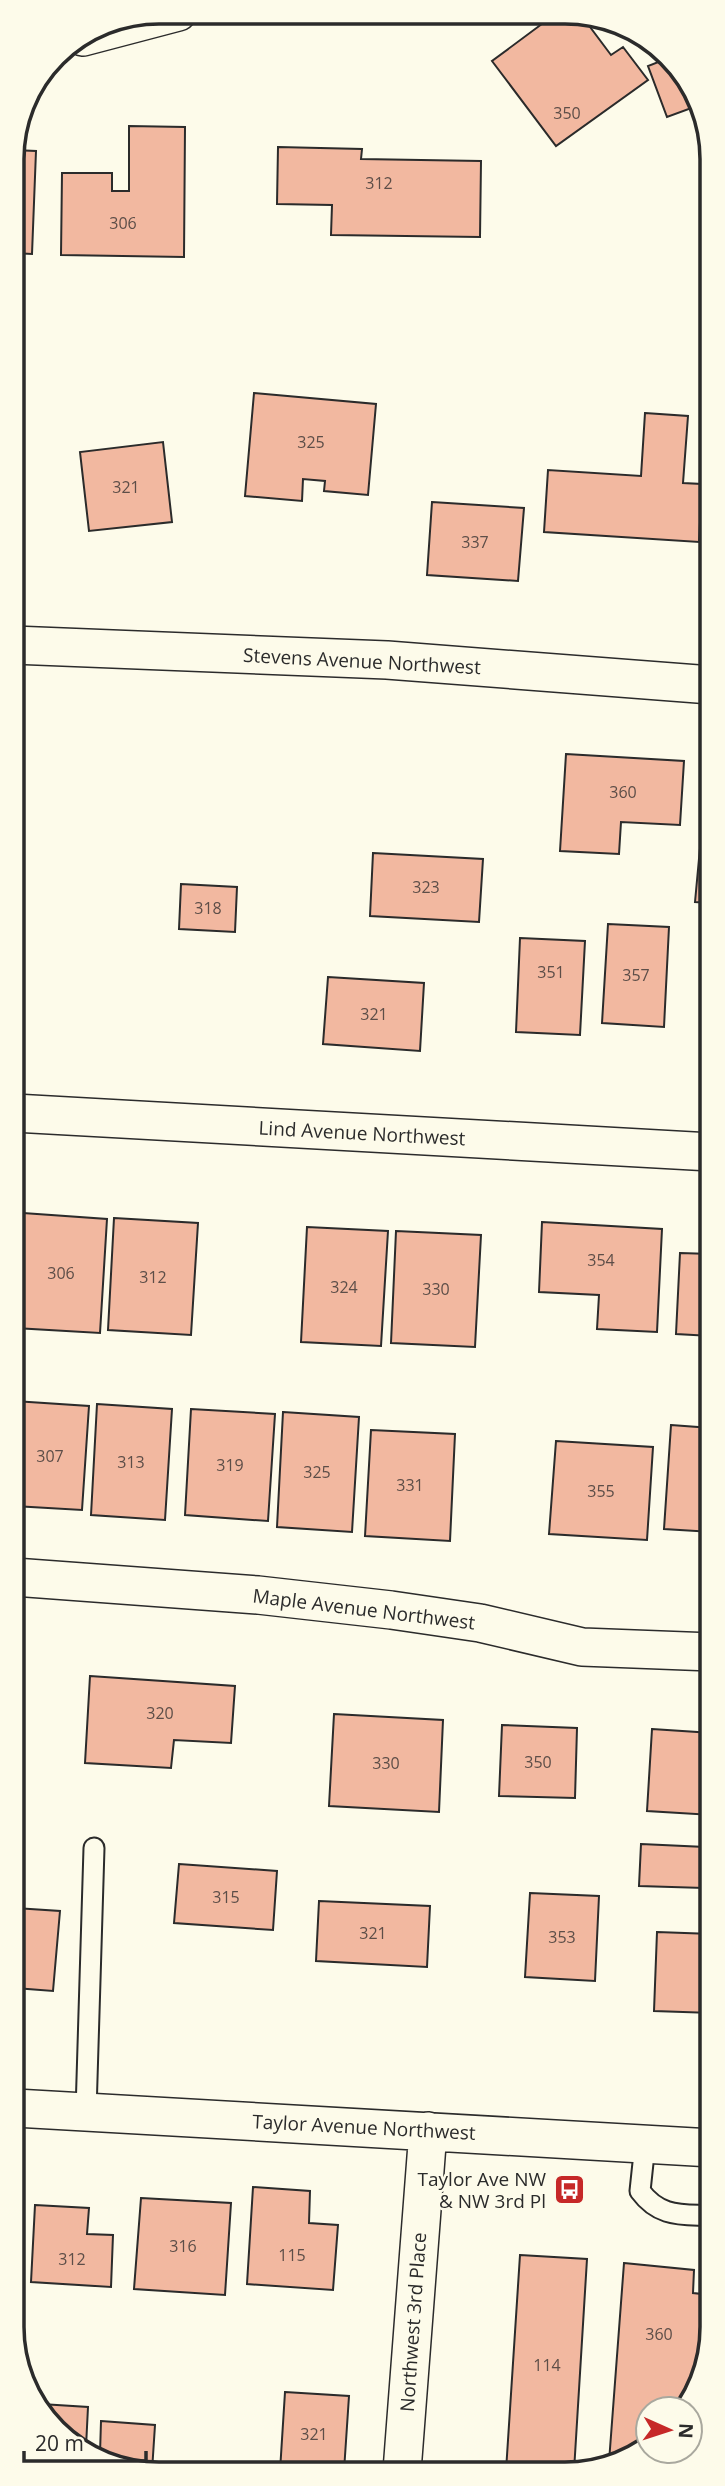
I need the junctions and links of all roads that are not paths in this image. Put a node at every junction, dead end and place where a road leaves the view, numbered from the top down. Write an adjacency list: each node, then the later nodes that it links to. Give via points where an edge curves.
1 (25, 645): 2 (street, Stevens Avenue Northwest, via 387,660)
2 (700, 684)
3 (25, 1114): 4 (street, Lind Avenue Northwest)
4 (700, 1151)
5 (24, 1578): 6 (street, Maple Avenue Northwest, via 391,1610 480,1623 582,1647)
6 (700, 1652)
7 (94, 1848): 9 (lane)
8 (24, 2109): 9 (street, Taylor Avenue Northwest)
9 (86, 2112): 10 (street, Taylor Avenue Northwest)
10 (428, 2131): 11 (street, Taylor Avenue Northwest); 14 (street, Northwest 3rd Place)
11 (645, 2144): 12 (street, Taylor Avenue Northwest); 13 (lane, via 640,2191 650,2204 672,2213)
12 (700, 2147)
13 (700, 2215)
14 (403, 2462)

